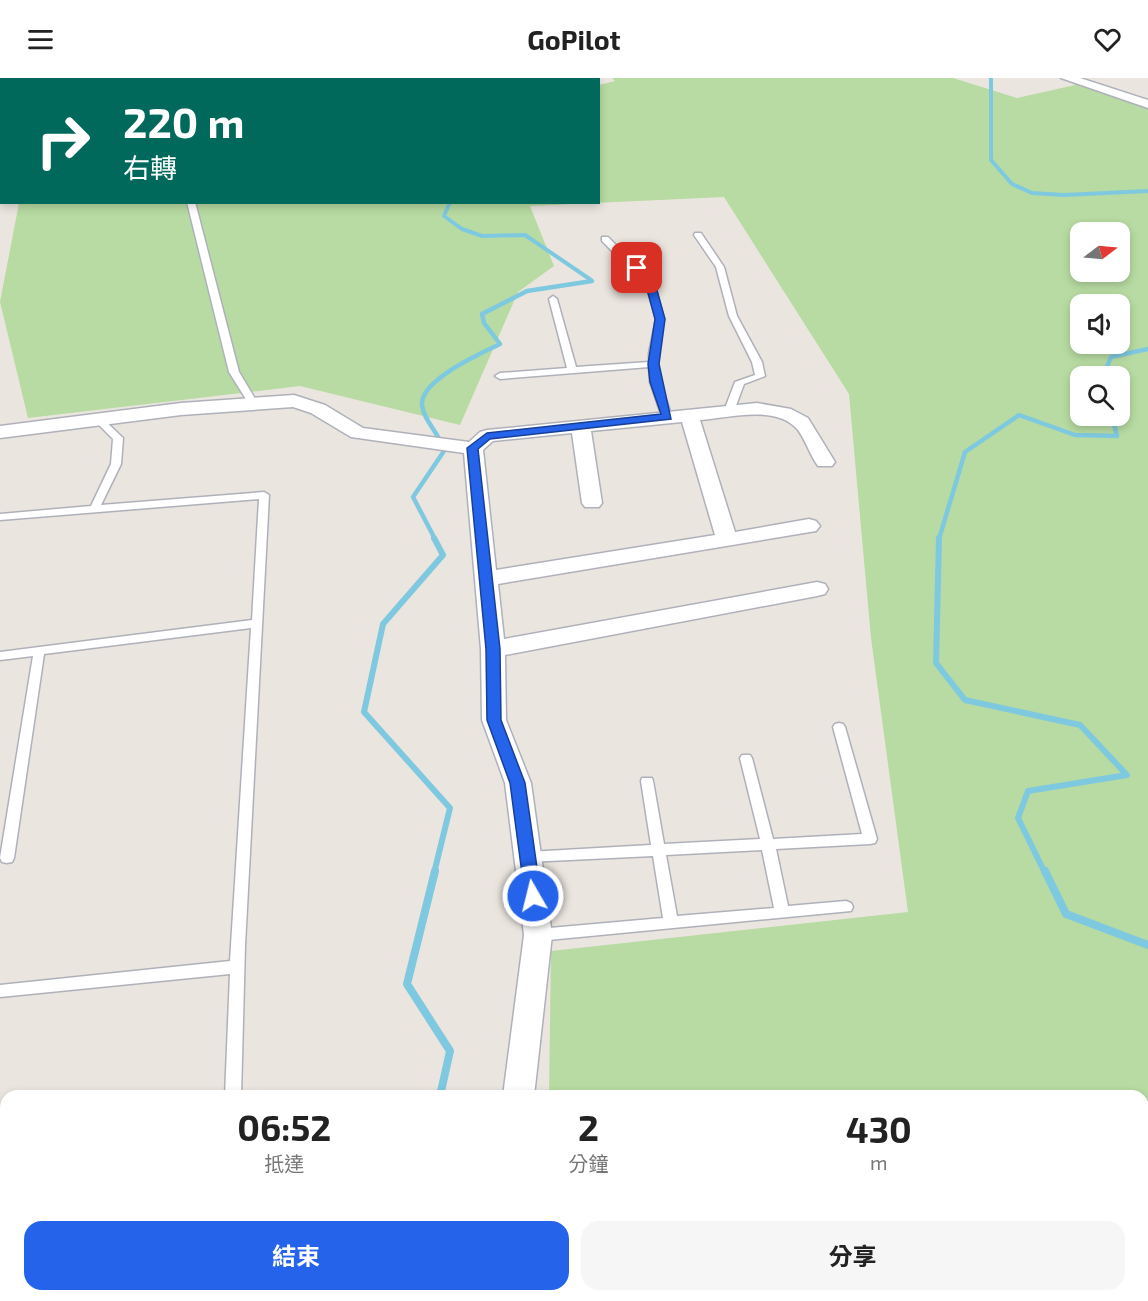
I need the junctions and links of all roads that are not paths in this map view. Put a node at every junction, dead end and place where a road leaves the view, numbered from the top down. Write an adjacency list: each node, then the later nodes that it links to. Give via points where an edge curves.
1 (1067, 78): 2 (street)
2 (1096, 82): 3 (street)
3 (1148, 104)
4 (192, 204): 11 (lane, via 234,372)
5 (698, 235): 12 (lane, via 720,267 733,316 757,362 760,376 740,382)
6 (605, 239): 8 (lane, via 648,276 660,319)
7 (553, 299): 9 (lane)
8 (653, 364): 9 (lane); 14 (lane)
9 (572, 369): 10 (lane)
10 (500, 376)
11 (252, 402): 15 (street); 18 (street, via 294,401 318,409 358,433)
12 (729, 411): 13 (street); 19 (street, via 782,411 798,417 810,430)
13 (689, 415): 14 (street); 24 (street)
14 (667, 417): 16 (street)
15 (97, 418): 17 (street); 21 (lane, via 118,438 116,464)
16 (580, 425): 18 (street, via 487,436); 20 (street)
17 (0, 432)
18 (473, 448): 25 (street)
19 (825, 462)
20 (592, 503)
21 (95, 508): 22 (lane); 27 (lane, via 264,495)
22 (0, 517)
23 (809, 526): 24 (street)
24 (727, 540): 25 (street)
25 (486, 579): 28 (street)
26 (817, 588): 28 (street)
27 (258, 623): 29 (lane); 42 (lane)
28 (493, 649): 36 (street, via 494,720 518,783)
29 (39, 652): 30 (lane); 37 (lane)
30 (0, 656)
31 (839, 728): 34 (lane, via 870,839)
32 (746, 758): 34 (lane)
33 (647, 781): 35 (lane)
34 (768, 844): 35 (lane); 39 (lane)
35 (659, 850): 36 (lane); 40 (lane)
36 (528, 857): 41 (street)
37 (7, 858)
38 (846, 907): 39 (lane)
39 (782, 913): 40 (lane)
40 (671, 923): 41 (lane)
41 (538, 935): 45 (street)
42 (236, 967): 43 (lane); 44 (lane)
43 (0, 991)
44 (233, 1090)
45 (520, 1090)

